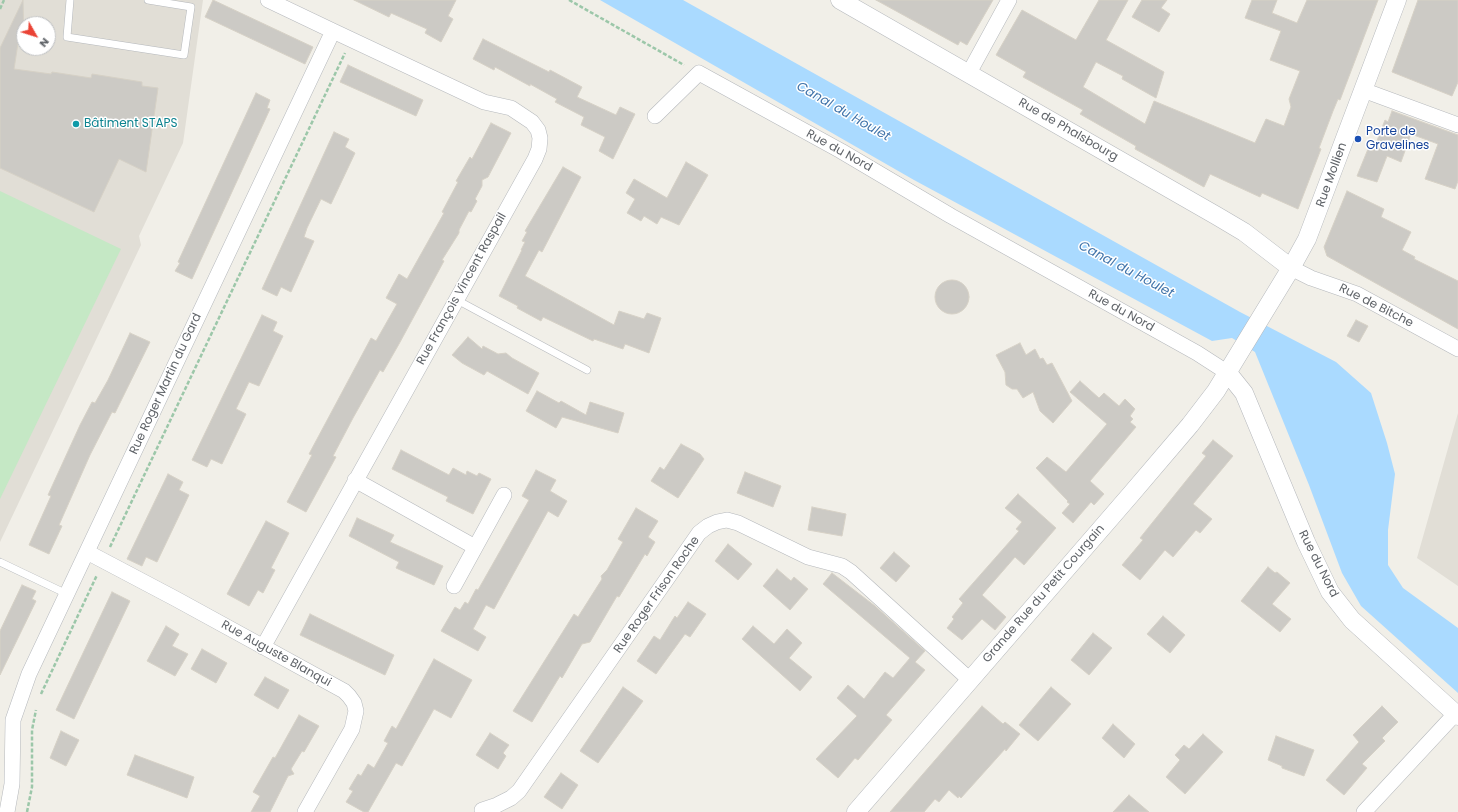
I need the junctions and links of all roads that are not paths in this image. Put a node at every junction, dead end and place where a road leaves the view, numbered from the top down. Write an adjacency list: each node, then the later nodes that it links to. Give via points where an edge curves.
1 (70, 0): 2 (lane, via 67,37 184,55 191,7)
2 (148, 0)
3 (268, 0): 7 (street)
4 (1010, 0): 8 (street)
5 (1397, 0): 9 (street, Rue Mollien)
6 (847, 2): 8 (street, Rue de Phalsbourg)
7 (333, 31): 13 (street, Rue François Vincent Raspail, via 484,102 511,108 528,119 538,130 539,148 535,158); 21 (street, Rue Roger Martin du Gard)
8 (968, 73): 12 (street, Rue de Phalsbourg, via 1244,232)
9 (1363, 90): 11 (street); 12 (street, Rue Mollien, via 1317,214)
10 (655, 116): 17 (street, Rue du Nord, via 699,73 841,151)
11 (1458, 125)
12 (1291, 268): 14 (street, Rue Mollien); 15 (street, Rue de Bitche, via 1357,294)
13 (457, 300): 16 (lane); 18 (street, Rue François Vincent Raspail)
14 (1243, 349): 17 (street, Grande Rue du Petit Courgain)
15 (1458, 349)
16 (587, 370)
17 (1228, 373): 26 (street, Grande Rue du Petit Courgain, via 1190,425); 27 (street, Rue du Nord, via 1244,393 1306,542 1330,592 1356,624)
18 (355, 480): 20 (street); 25 (street, Rue François Vincent Raspail)
19 (504, 495): 20 (street)
20 (475, 547): 23 (street)
21 (86, 552): 24 (street, Rue Roger Martin du Gard); 25 (street, Rue Auguste Blanqui)
22 (0, 562): 24 (lane)
23 (454, 586)
24 (67, 594): 29 (street, Rue Roger Martin du Gard, via 29,674 16,708 12,737 12,784)
25 (263, 646): 30 (street, Rue Auguste Blanqui, via 344,690 354,703 355,720 352,729)
26 (970, 680): 28 (street, Rue Roger Frison Roche, via 852,572 842,566 808,557 738,523 727,520 717,522 699,533 519,791 511,798); 31 (street, Grande Rue du Petit Courgain)
27 (1457, 715): 32 (street)
28 (482, 810)
29 (6, 812)
30 (306, 812)
31 (856, 812)
32 (1364, 812)

